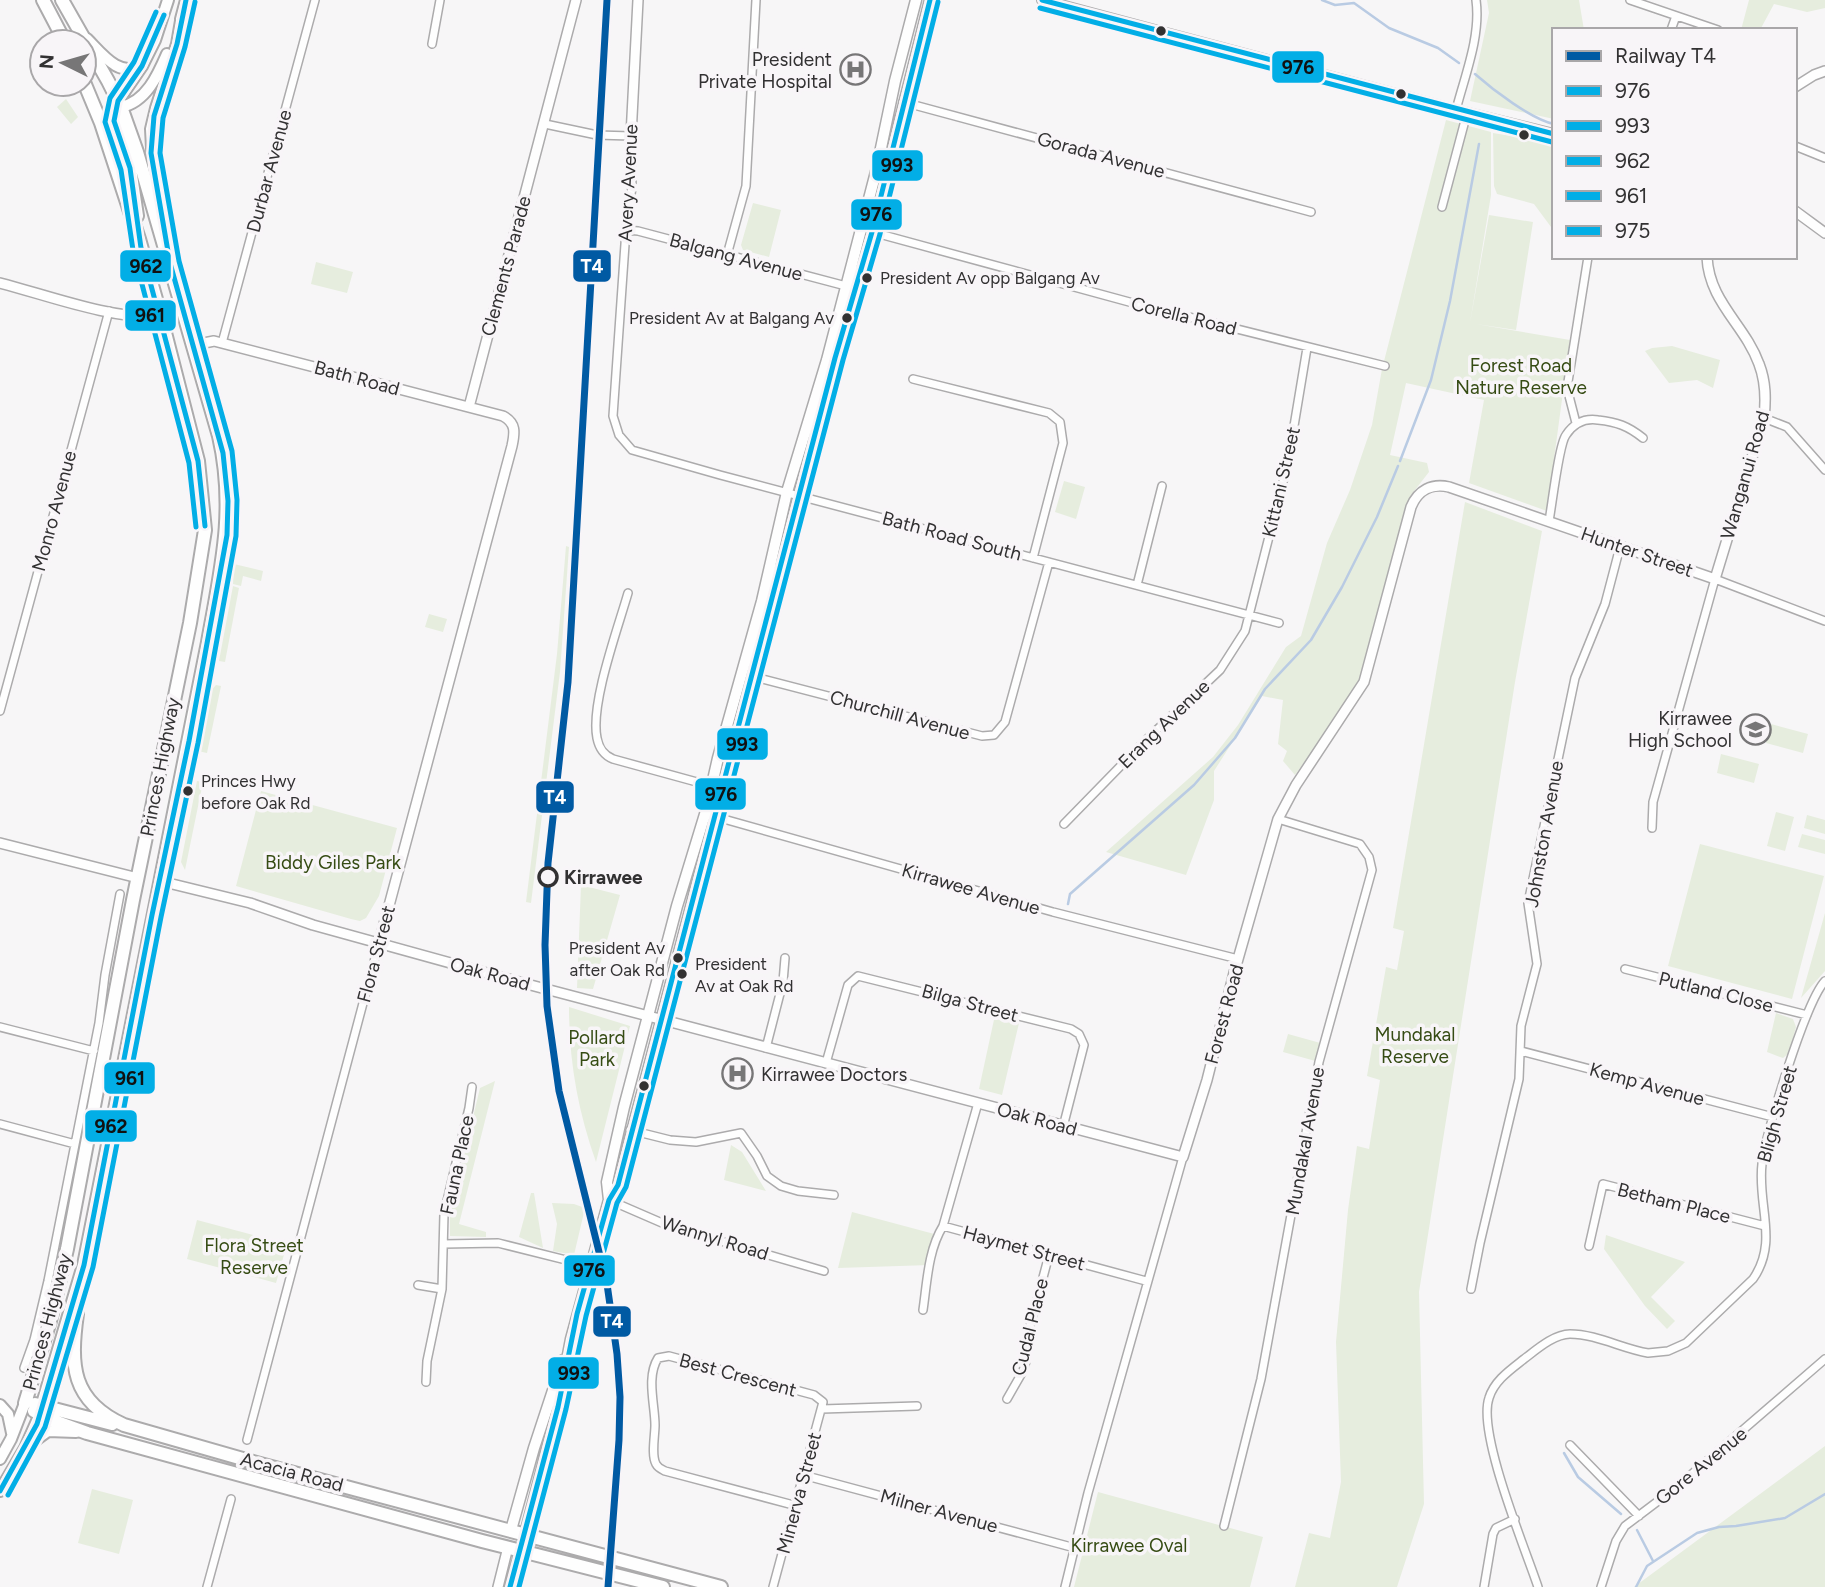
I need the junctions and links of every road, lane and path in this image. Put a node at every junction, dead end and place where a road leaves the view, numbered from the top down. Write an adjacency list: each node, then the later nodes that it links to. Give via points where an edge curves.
1 (43, 0): 17 (highway)
2 (62, 0): 18 (highway, Princes Highway)
3 (168, 0): 24 (main road)
4 (186, 0): 15 (main road)
5 (315, 0): 55 (street, Durbar Avenue)
6 (440, 0): 21 (street)
7 (576, 0): 34 (street, Clements Parade)
8 (638, 0): 36 (street, Avery Avenue)
9 (756, 0): 47 (street, via 746,186)
10 (916, 0): 29 (main road)
11 (930, 0): 30 (main road)
12 (1042, 0): 32 (street)
13 (1476, 0): 32 (street, via 1473,43)
14 (1630, 1): 16 (street)
15 (182, 15): 31 (main road, via 152,83 134,102); 50 (main road, via 151,137)
16 (1676, 16): 19 (street); 20 (street)
17 (58, 28)
18 (79, 28)
19 (1672, 28)
20 (1712, 28)
21 (432, 44)
22 (98, 49): 24 (main road, via 119,68)
23 (98, 64): 31 (highway, Princes Highway)
24 (142, 66): 31 (main road)
25 (1825, 71): 26 (street)
26 (1798, 81)
27 (91, 98): 46 (highway, Princes Highway)
28 (97, 98): 31 (highway)
29 (892, 98): 30 (main road, Gorada Avenue); 42 (main road)
30 (903, 102): 40 (street, Gorada Avenue); 44 (main road)
31 (118, 105): 46 (highway, via 114,121 130,168); 50 (highway, Princes Highway, via 141,163)
32 (1455, 110): 33 (street)
33 (1468, 113): 35 (street); 39 (street)
34 (545, 124): 36 (street); 60 (street, Clements Parade)
35 (1552, 134)
36 (631, 136): 43 (street, Avery Avenue, via 632,187)
37 (1797, 147): 38 (street)
38 (1825, 158)
39 (1442, 207)
40 (1311, 212)
41 (1797, 212): 45 (street)
42 (861, 228): 44 (main road, Corella Road); 52 (main road)
43 (626, 230): 47 (street, Balgang Avenue); 65 (street, Avery Avenue, via 613,416)
44 (872, 232): 57 (street, Corella Road); 69 (main road)
45 (1825, 233)
46 (139, 239): 54 (highway, Princes Highway)
47 (727, 255): 52 (street, Balgang Avenue)
48 (1588, 259): 62 (street, via 1567,387)
49 (1707, 259): 61 (street, Wanganui Road, via 1716,294 1759,363)
50 (170, 263): 56 (highway, Princes Highway)
51 (0, 283): 53 (street)
52 (846, 286): 69 (main road)
53 (109, 311): 54 (street); 81 (street, Monro Avenue)
54 (161, 317): 89 (highway, Princes Highway, via 198,461 205,530)
55 (222, 343): 56 (street, Bath Road); 60 (street, Bath Road)
56 (194, 345): 90 (highway, Princes Highway, via 223,453 228,522)
57 (1307, 348): 58 (street, Corella Road); 77 (street, Kittani Street, via 1288,462)
58 (1385, 366)
59 (913, 379): 72 (street, via 1049,413 1060,422 1063,443)
60 (469, 407): 63 (street, Bath Road, via 503,416)
61 (1764, 418): 66 (street, via 1787,427); 74 (street, Wanganui Road)
62 (1576, 423): 64 (street, via 1590,418 1613,421); 70 (street, via 1563,437)
63 (514, 428): 92 (street, Flora Street)
64 (1643, 438)
65 (627, 446): 69 (street, Bath Road South)
66 (1825, 470)
67 (1162, 486): 75 (street)
68 (1449, 487): 70 (street, Hunter Street); 85 (street, Forest Road, via 1431,486 1413,501 1364,682)
69 (793, 493): 72 (street, Bath Road South); 80 (main road); 82 (main road)
70 (1549, 521): 71 (street, Hunter Street)
71 (1620, 547): 74 (street, Hunter Street); 103 (street, Johnston Avenue, via 1605,604 1575,678 1528,902 1537,964 1521,1026)
72 (1033, 558): 73 (street, Bath Road South)
73 (1049, 562): 75 (street, Bath Road South); 80 (street, Churchill Avenue, via 1005,722 995,735 982,736)
74 (1715, 579): 78 (street, Hunter Street); 87 (street, via 1653,802)
75 (1137, 585): 77 (street, Bath Road South)
76 (628, 593): 82 (street, via 599,702 599,746 612,760)
77 (1250, 615): 79 (street, Bath Road South); 86 (street, Erang Avenue, via 1224,665)
78 (1825, 621)
79 (1279, 623)
80 (751, 676): 83 (main road)
81 (0, 711)
82 (711, 786): 83 (street); 84 (main road)
83 (722, 789): 84 (main road)
84 (711, 814): 94 (street, Kirrawee Avenue, via 1053,912); 97 (main road, via 677,906); 99 (main road)
85 (1278, 819): 94 (street, Forest Road); 152 (street, Mundakal Avenue, via 1360,844 1372,870 1319,1062 1261,1379)
86 (1064, 824)
87 (1652, 828)
88 (0, 843): 89 (street, Oak Road)
89 (138, 878): 90 (highway, Oak Road); 134 (highway, Princes Highway, via 67,1250)
90 (160, 881): 92 (street, Oak Road); 120 (highway, Princes Highway)
91 (120, 894): 102 (street, Princes Highway)
92 (379, 943): 97 (street, Oak Road); 142 (street, Flora Street)
93 (785, 958): 101 (street)
94 (1238, 959): 112 (street, Forest Road)
95 (1625, 969): 98 (street, Putland Close)
96 (1825, 981): 98 (street, Bligh Street)
97 (648, 1014): 99 (street, Oak Road); 114 (main road, via 607,1182)
98 (1807, 1015): 107 (street, Bligh Street)
99 (660, 1018): 101 (street, Oak Road); 110 (main road)
100 (0, 1027): 102 (street)
101 (766, 1048): 104 (street, Oak Road)
102 (94, 1051): 111 (street, Princes Highway)
103 (1521, 1051): 107 (street, Kemp Avenue); 126 (street, Johnston Avenue, via 1519,1079)
104 (826, 1063): 106 (street, Oak Road); 109 (street, Bilga Street, via 848,985 858,976 1035,1020 1075,1031 1083,1040)
105 (472, 1087): 117 (street, Fauna Place, via 444,1214)
106 (978, 1104): 109 (street, Oak Road); 115 (street, Haymet Street)
107 (1773, 1117): 116 (street, Bligh Street, via 1761,1166)
108 (0, 1124): 111 (street)
109 (1063, 1127): 112 (street, Oak Road)
110 (630, 1130): 113 (street, via 696,1142 741,1133 767,1176 781,1186); 114 (main road, via 618,1185)
111 (75, 1144): 130 (street, Princes Highway, via 48,1281)
112 (1183, 1157): 123 (street, Forest Road)
113 (834, 1195)
114 (609, 1200): 121 (main road); 122 (street, Wannyl Road, via 669,1226)
115 (943, 1226): 119 (street, Haymet Street); 127 (street, via 930,1265)
116 (1765, 1226): 118 (street, Betham Place, via 1603,1184); 151 (street, Bligh Street, via 1767,1252 1753,1279 1679,1348 1648,1353 1565,1335 1531,1354 1497,1383 1487,1401 1488,1434)
117 (444, 1244): 121 (street, Fauna Place, via 498,1244); 125 (street, Fauna Place)
118 (1589, 1246)
119 (1049, 1255): 123 (street, Haymet Street); 133 (street, Cudal Place, via 1026,1341 1026,1361)
120 (85, 1265): 138 (highway, Princes Highway); 139 (highway, Acacia Road, via 73,1345 76,1378 99,1410)
121 (590, 1266): 128 (main road)
122 (824, 1271)
123 (1146, 1281): 155 (street, Forest Road)
124 (418, 1285): 125 (street)
125 (442, 1289): 131 (street, Fauna Place)
126 (1471, 1289)
127 (923, 1310)
128 (571, 1339): 153 (main road); 154 (main road)
129 (1825, 1359): 150 (street, Gore Avenue)
130 (24, 1368)
131 (426, 1382)
132 (821, 1399): 137 (street, Minerva Street); 149 (street, Best Crescent, via 668,1356 654,1364 657,1467)
133 (1007, 1399)
134 (25, 1403): 138 (highway); 141 (main road)
135 (0, 1405): 141 (main road, via 8,1414)
136 (917, 1406): 137 (street)
137 (822, 1409): 146 (street, Minerva Street)
138 (42, 1410): 139 (highway); 140 (highway, Acacia Road); 144 (main road)
139 (139, 1431): 153 (highway, Acacia Road)
140 (88, 1433): 144 (main road, via 48,1431); 156 (highway, Acacia Road)
141 (11, 1439): 145 (main road)
142 (247, 1440)
143 (1570, 1445): 150 (street)
144 (25, 1448): 147 (main road)
145 (0, 1459)
146 (803, 1475): 149 (street, Minerva Street); 155 (street, Milner Avenue)
147 (0, 1491)
148 (232, 1499): 157 (street)
149 (797, 1506): 162 (street, Minerva Street)
150 (1639, 1516): 166 (street, Gore Avenue, via 1620,1533)
151 (1515, 1519): 164 (street, via 1493,1534); 165 (street, Bligh Street)
152 (1224, 1526)
153 (511, 1530): 154 (highway, Acacia Road); 156 (highway)
154 (525, 1534): 156 (highway); 161 (highway, Acacia Road)
155 (1075, 1548): 163 (street, Forest Road)
156 (514, 1549): 158 (street); 159 (street); 160 (highway, Acacia Road)
157 (207, 1587)
158 (498, 1587)
159 (510, 1587)
160 (663, 1587)
161 (722, 1587)
162 (773, 1587)
163 (1065, 1587)
164 (1484, 1587)
165 (1538, 1587)
166 (1601, 1587)

